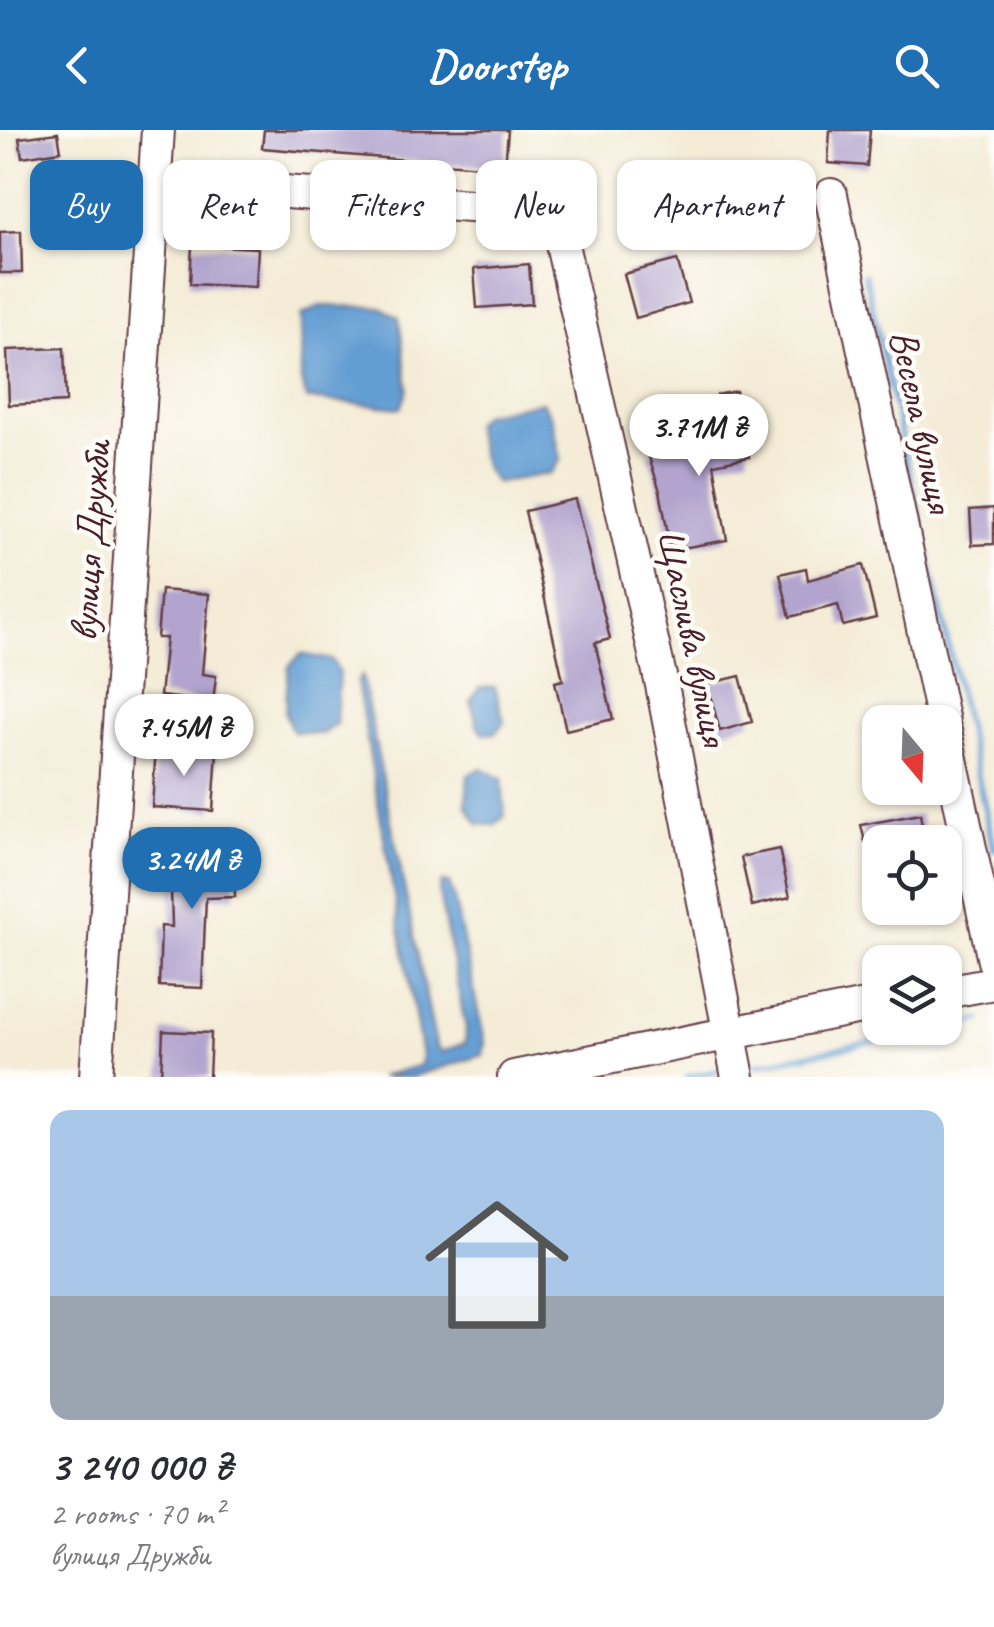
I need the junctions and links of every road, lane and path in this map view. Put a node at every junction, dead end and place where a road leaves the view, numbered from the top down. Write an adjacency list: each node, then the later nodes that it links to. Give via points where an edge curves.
1 (158, 130): 2 (street, вулиця Дружби)
2 (156, 182): 10 (street, Щаслива вулиця, via 546,215 662,685); 11 (street, вулиця Дружби)
3 (831, 195): 4 (street, Весела вулиця)
4 (939, 705)
5 (961, 805): 6 (street)
6 (994, 961)
7 (994, 983): 8 (street)
8 (962, 989)
9 (862, 1006): 10 (street)
10 (728, 1032): 12 (street); 13 (street, Щаслива вулиця)
11 (96, 1077)
12 (514, 1077)
13 (738, 1077)

